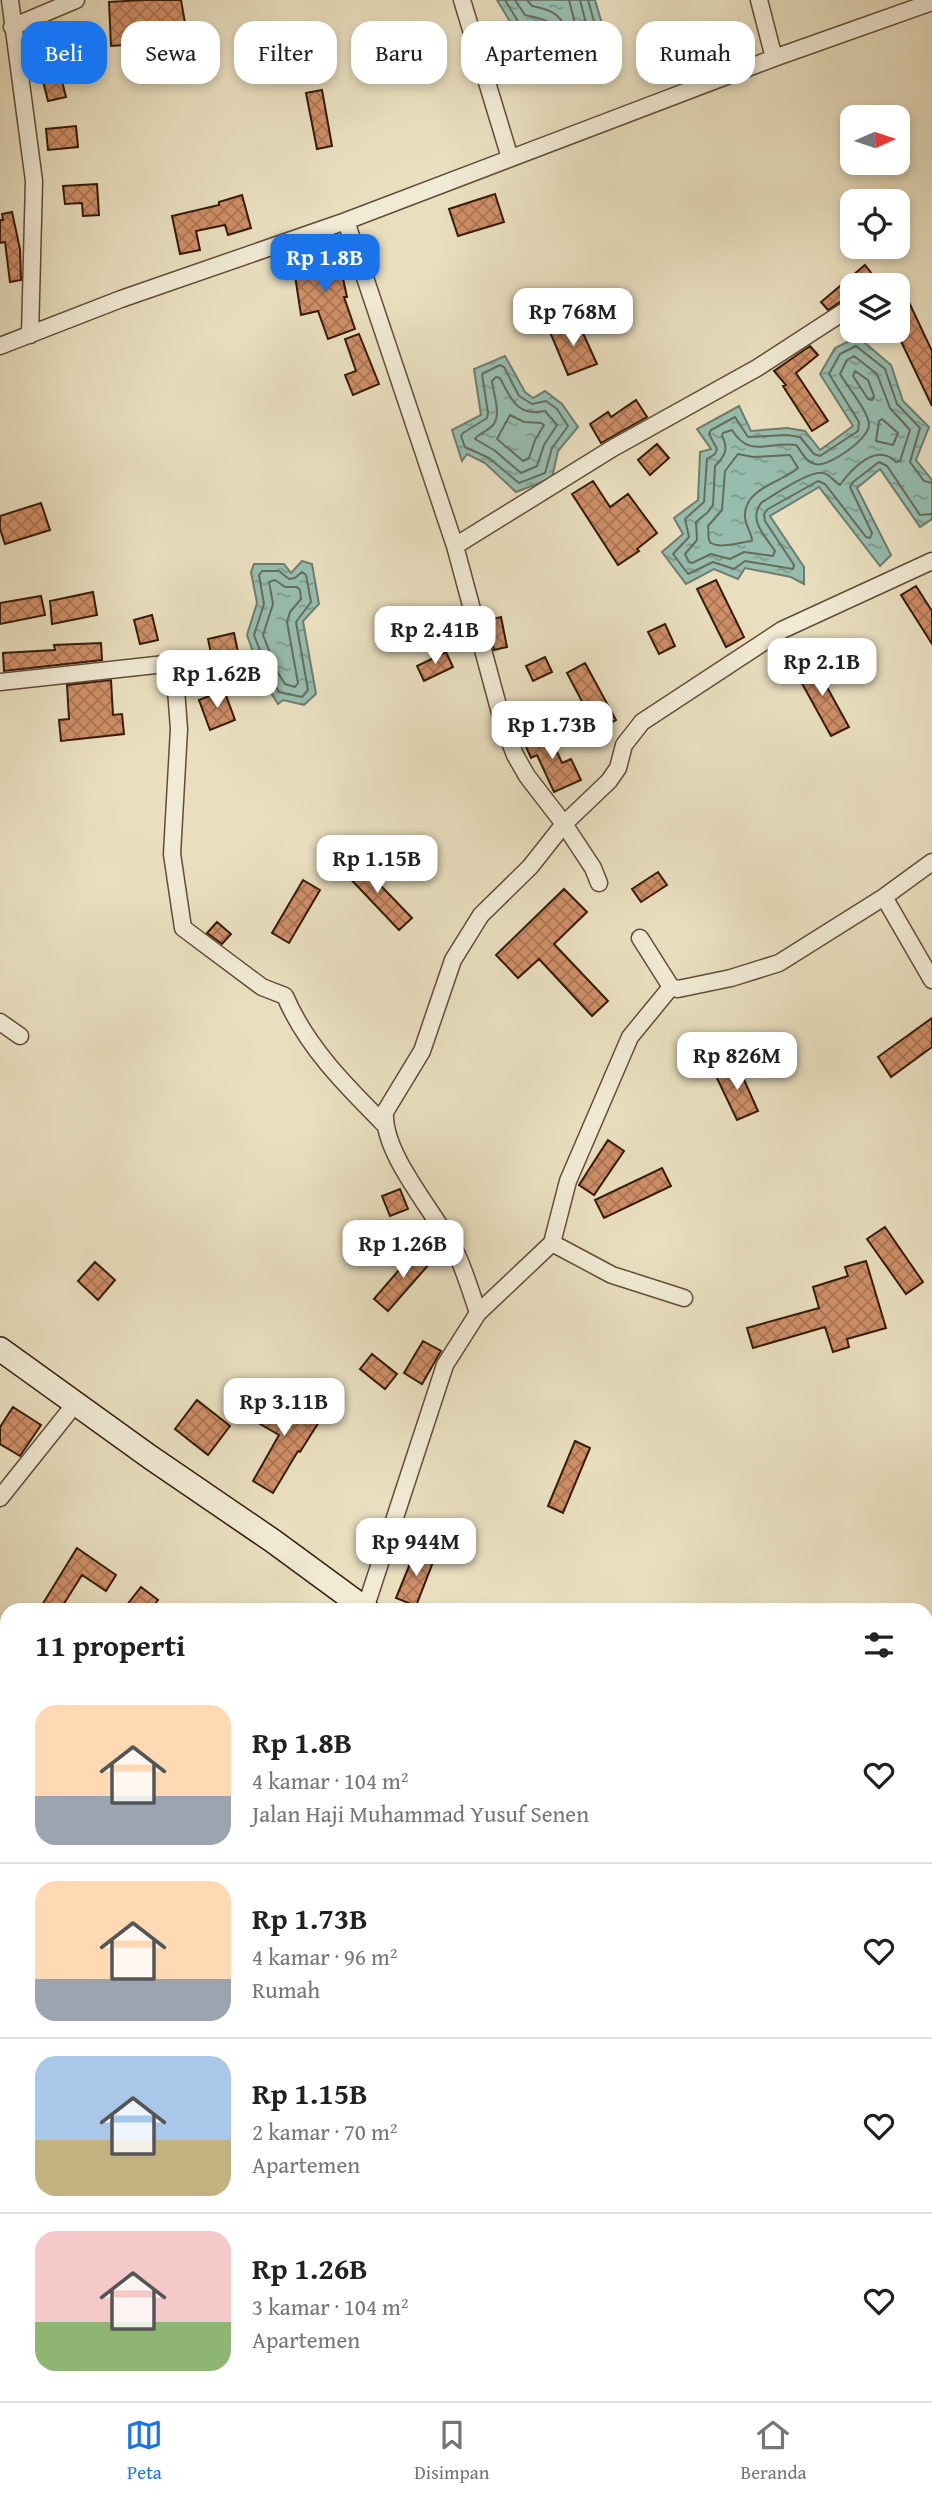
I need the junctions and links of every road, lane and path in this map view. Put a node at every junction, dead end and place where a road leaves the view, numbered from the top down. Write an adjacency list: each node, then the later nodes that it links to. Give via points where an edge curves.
1 (10, 0): 6 (street)
2 (76, 0): 6 (street)
3 (463, 0): 8 (street)
4 (759, 0): 7 (street)
5 (932, 2): 7 (street)
6 (12, 27): 11 (street, via 34,181)
7 (774, 58): 8 (street)
8 (510, 158): 9 (street)
9 (346, 221): 11 (street); 13 (street)
10 (840, 314): 13 (street)
11 (30, 335): 12 (street)
12 (0, 346)
13 (455, 546): 16 (street, via 515,755)
14 (932, 561): 16 (street, via 782,630 642,722 624,745 609,781)
15 (0, 682): 25 (street, via 174,663 179,729 172,854 183,928 262,987 285,996 308,1039)
16 (564, 824): 18 (street); 25 (street, via 530,867 481,915 453,960 422,1051 385,1112)
17 (932, 862): 19 (street)
18 (599, 883)
19 (884, 897): 21 (street); 22 (street, via 772,966)
20 (640, 938): 22 (street)
21 (932, 980)
22 (671, 987): 26 (street, via 630,1037 568,1181)
23 (0, 1022): 24 (street)
24 (20, 1037)
25 (384, 1124): 28 (street, via 415,1189 457,1255)
26 (552, 1243): 27 (street, via 612,1275); 28 (street)
27 (684, 1298)
28 (478, 1313): 33 (street, via 445,1365)
29 (0, 1349): 30 (street)
30 (75, 1404): 31 (street); 32 (street)
31 (0, 1498)
32 (358, 1603)
33 (368, 1603)

